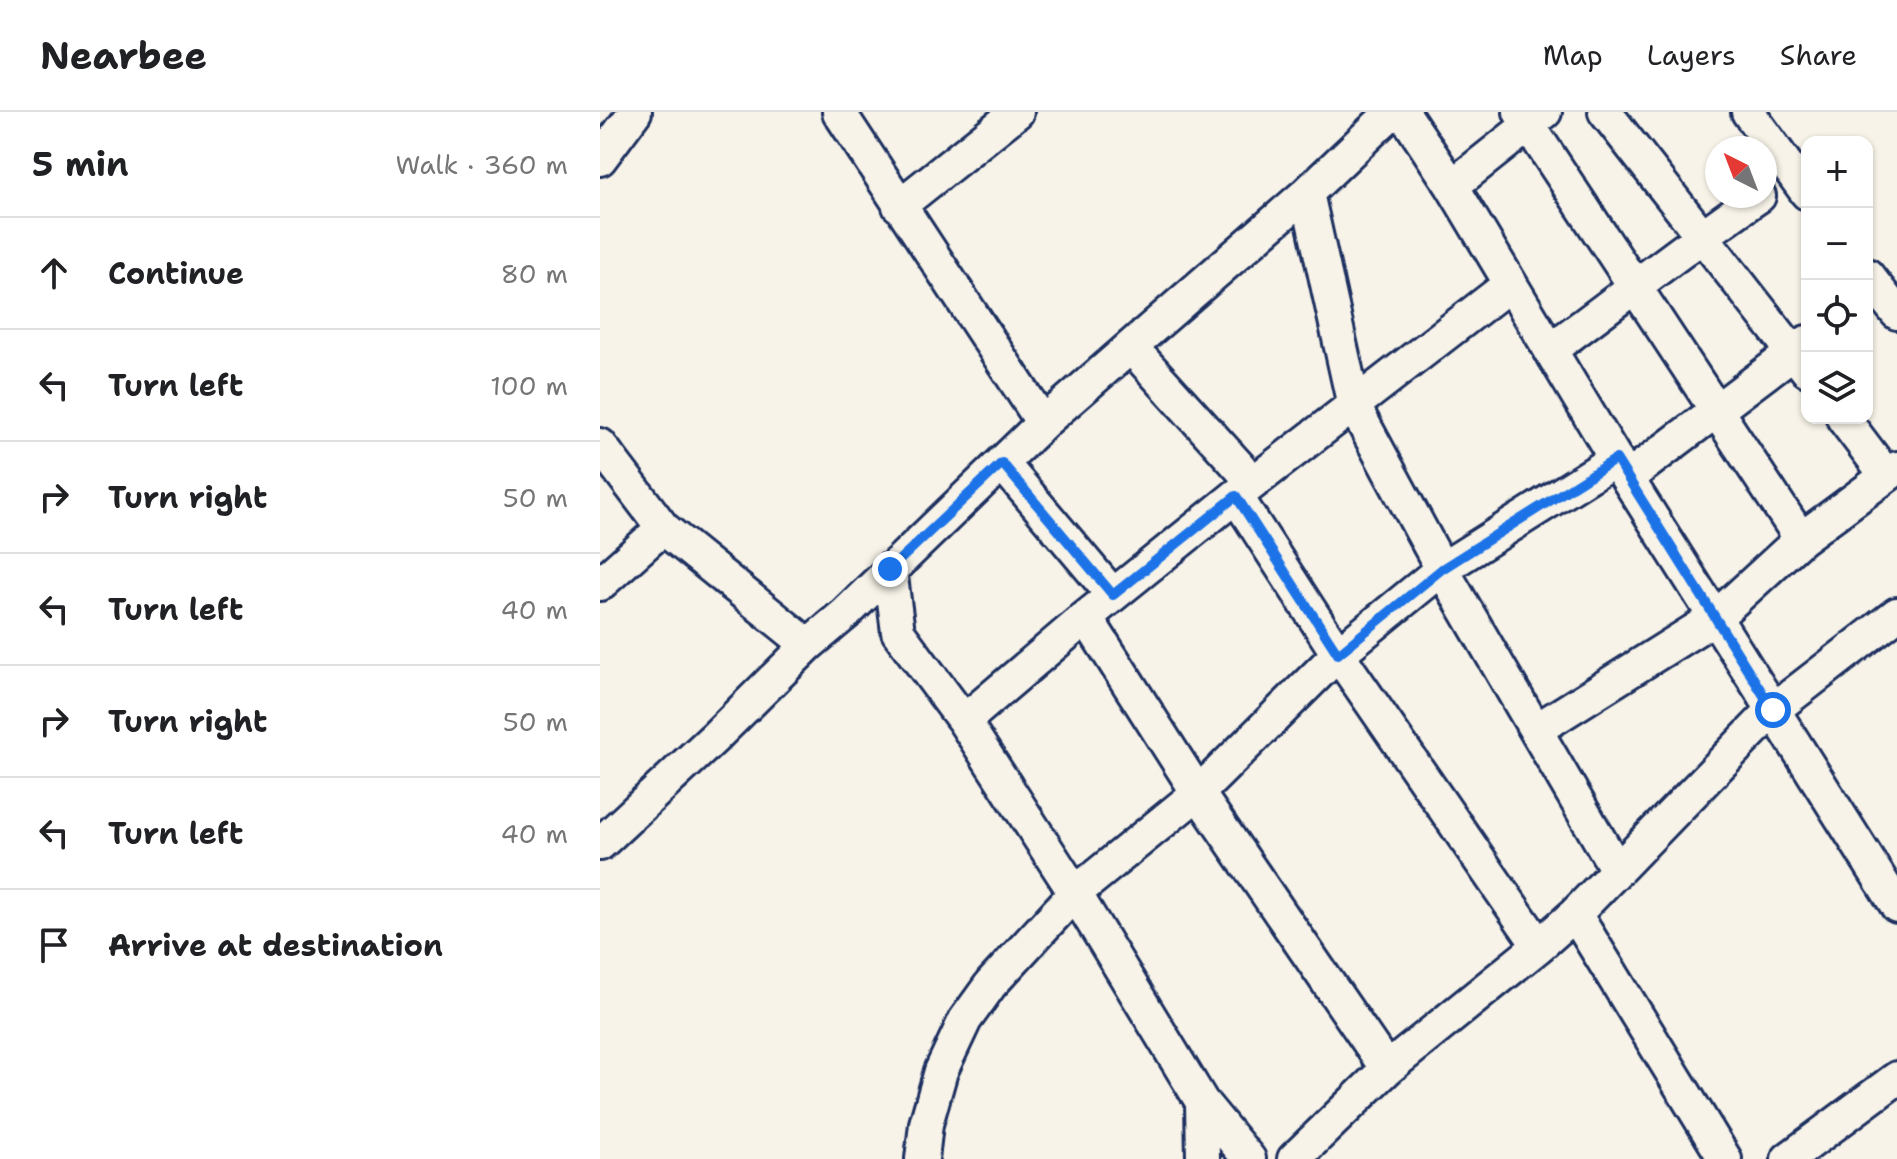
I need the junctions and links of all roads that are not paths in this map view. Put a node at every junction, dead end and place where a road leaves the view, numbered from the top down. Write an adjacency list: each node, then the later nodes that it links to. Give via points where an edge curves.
1 (635, 112): 9 (street)
2 (839, 112): 14 (street)
3 (1017, 112): 14 (street)
4 (1392, 112): 13 (street)
5 (1403, 112): 11 (street)
6 (1605, 112): 16 (street)
7 (1749, 112): 10 (street)
8 (1531, 117): 11 (street); 18 (street)
9 (600, 159)
10 (1800, 184): 12 (street)
11 (1452, 186): 17 (street)
12 (1777, 189)
13 (1307, 193): 19 (street); 23 (street)
14 (899, 206): 25 (street)
15 (1741, 208): 16 (street)
16 (1701, 235): 18 (street); 21 (street)
17 (1509, 285): 20 (street); 23 (street)
18 (1636, 288): 20 (street); 24 (street)
19 (1131, 347): 25 (street); 31 (street)
20 (1550, 350): 29 (street)
21 (1801, 353)
22 (1801, 356): 24 (street)
23 (1354, 406): 31 (street); 35 (street)
24 (1716, 413): 29 (street); 33 (street)
25 (1043, 423): 28 (street)
26 (1848, 424): 30 (street)
27 (600, 445): 32 (street)
28 (1002, 463): 34 (street); 37 (street)
29 (1622, 468): 35 (street); 41 (street)
30 (1891, 472): 33 (street)
31 (1245, 489): 37 (street); 44 (street)
32 (663, 528): 36 (street); 43 (street)
33 (1801, 539): 41 (street)
34 (890, 569): 38 (street); 42 (street)
35 (1442, 569): 44 (street); 47 (street)
36 (600, 584)
37 (1113, 595): 40 (street)
38 (845, 614): 42 (street); 43 (street)
39 (1897, 614): 45 (street)
40 (1086, 617): 46 (street); 48 (street)
41 (1716, 617): 45 (street); 47 (street)
42 (898, 632): 46 (street)
43 (808, 645): 49 (street)
44 (1338, 654): 48 (street); 54 (street)
45 (1773, 710): 50 (street); 52 (street)
46 (964, 721): 51 (street)
47 (1536, 730): 50 (street)
48 (1198, 793): 51 (street); 55 (street)
49 (600, 844)
50 (1617, 870): 53 (street)
51 (1075, 893): 57 (street); 58 (street, via 965,1020 941,1071)
52 (1897, 906)
53 (1575, 914): 54 (street); 62 (street)
54 (1539, 946): 55 (street)
55 (1387, 1069): 61 (street)
56 (1897, 1078): 63 (street)
57 (1202, 1102): 59 (street); 60 (street)
58 (922, 1159)
59 (1203, 1159)
60 (1249, 1159)
61 (1294, 1159)
62 (1725, 1159)
63 (1788, 1159)

